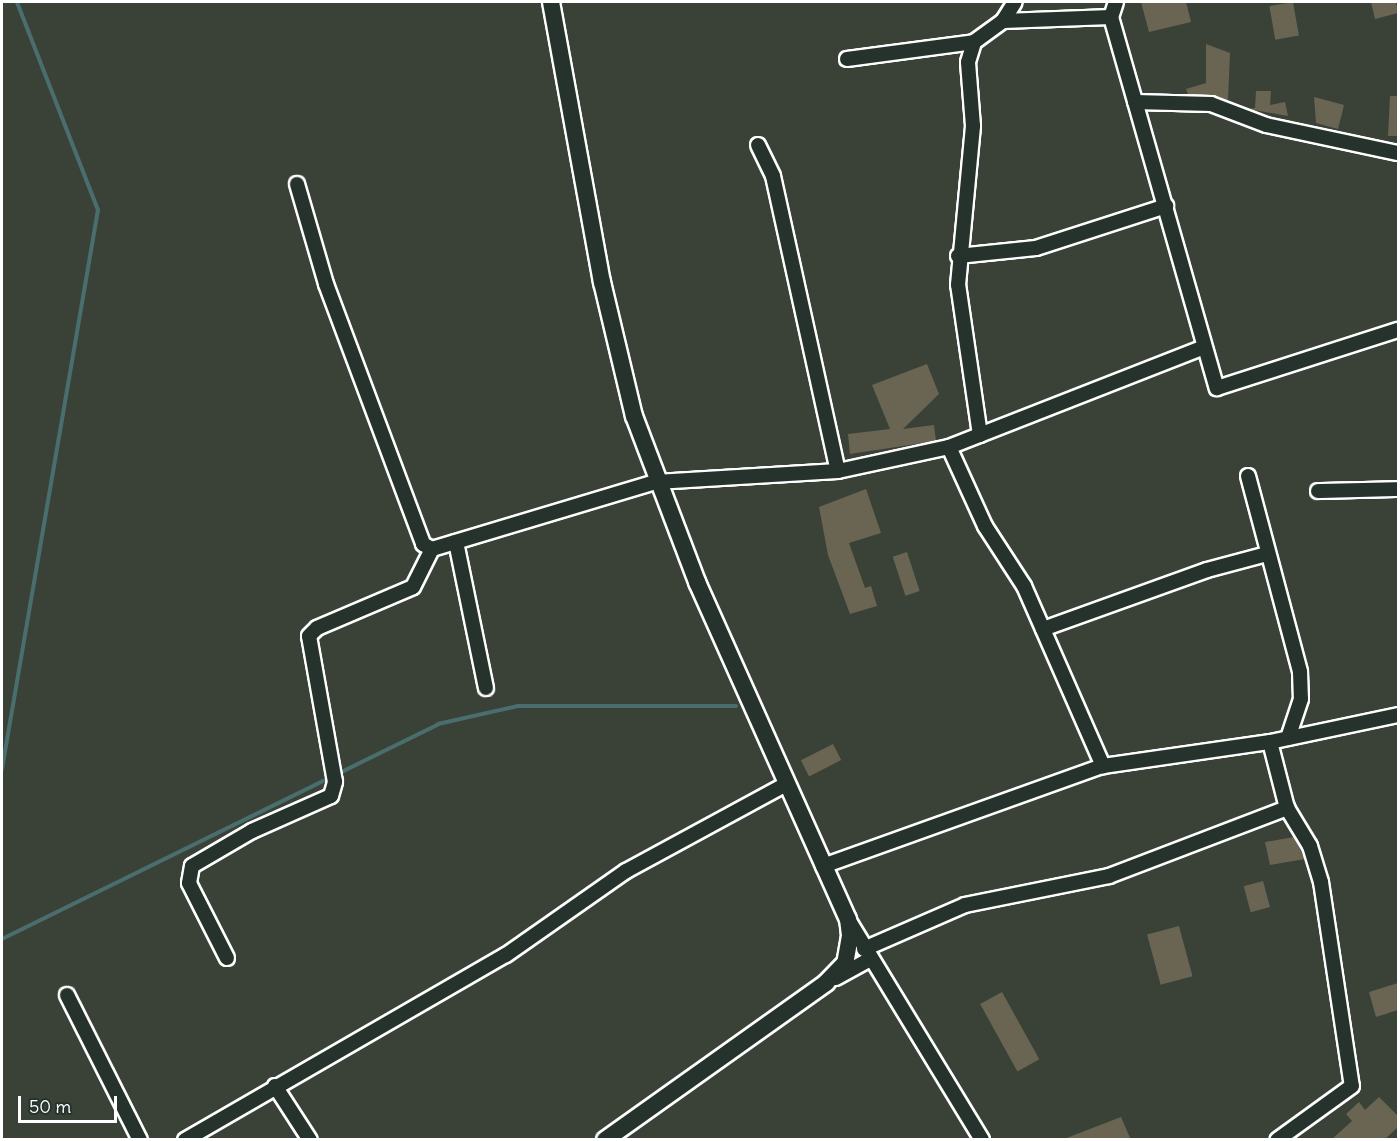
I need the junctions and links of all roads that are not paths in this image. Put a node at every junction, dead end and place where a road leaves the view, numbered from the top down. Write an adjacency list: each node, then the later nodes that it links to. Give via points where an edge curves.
1 (551, 2): 20 (street, via 602,282)
2 (1015, 2): 5 (street)
3 (1116, 2): 4 (street)
4 (1110, 17): 5 (street); 8 (street)
5 (1004, 21): 6 (street)
6 (974, 42): 7 (street); 13 (street, via 968,62 973,126)
7 (848, 59)
8 (1135, 102): 10 (street, via 1211,104 1266,125); 12 (street)
9 (758, 145): 18 (street, via 773,176)
10 (1398, 153)
11 (297, 184): 24 (street, via 334,306 423,544)
12 (1166, 206): 13 (street, via 1036,248); 15 (street)
13 (958, 256): 16 (street)
14 (1398, 330): 15 (street, via 1223,390 1215,384)
15 (1204, 347): 16 (street)
16 (980, 435): 17 (street)
17 (949, 447): 18 (street); 26 (street, via 968,495)
18 (838, 471): 20 (street)
19 (1248, 476): 25 (street)
20 (656, 482): 23 (street); 32 (street)
21 (1398, 489): 22 (street)
22 (1318, 491)
23 (456, 542): 24 (street); 27 (street)
24 (432, 549): 37 (street, via 413,587 316,628 309,636 333,767 335,782 331,796 252,831 192,866 189,883)
25 (1267, 554): 26 (street, via 1207,570); 29 (street, via 1300,672 1301,699)
26 (1043, 629): 31 (street)
27 (486, 688)
28 (1398, 715): 29 (street)
29 (1288, 738): 30 (street)
30 (1270, 742): 31 (street); 33 (street)
31 (1103, 766): 34 (street)
32 (786, 784): 34 (street); 40 (street, via 626,871 506,954)
33 (1287, 808): 36 (street, via 1109,876 965,905); 46 (street, via 1310,846 1321,882 1352,1086)
34 (823, 866): 35 (street)
35 (848, 919): 36 (street); 38 (street, via 849,951)
36 (867, 954): 38 (street); 45 (street)
37 (227, 958)
38 (826, 983): 44 (street)
39 (67, 995): 41 (street)
40 (275, 1086): 42 (street); 43 (street)
41 (140, 1140)
42 (184, 1140)
43 (310, 1140)
44 (605, 1140)
45 (982, 1140)
46 (1277, 1140)

